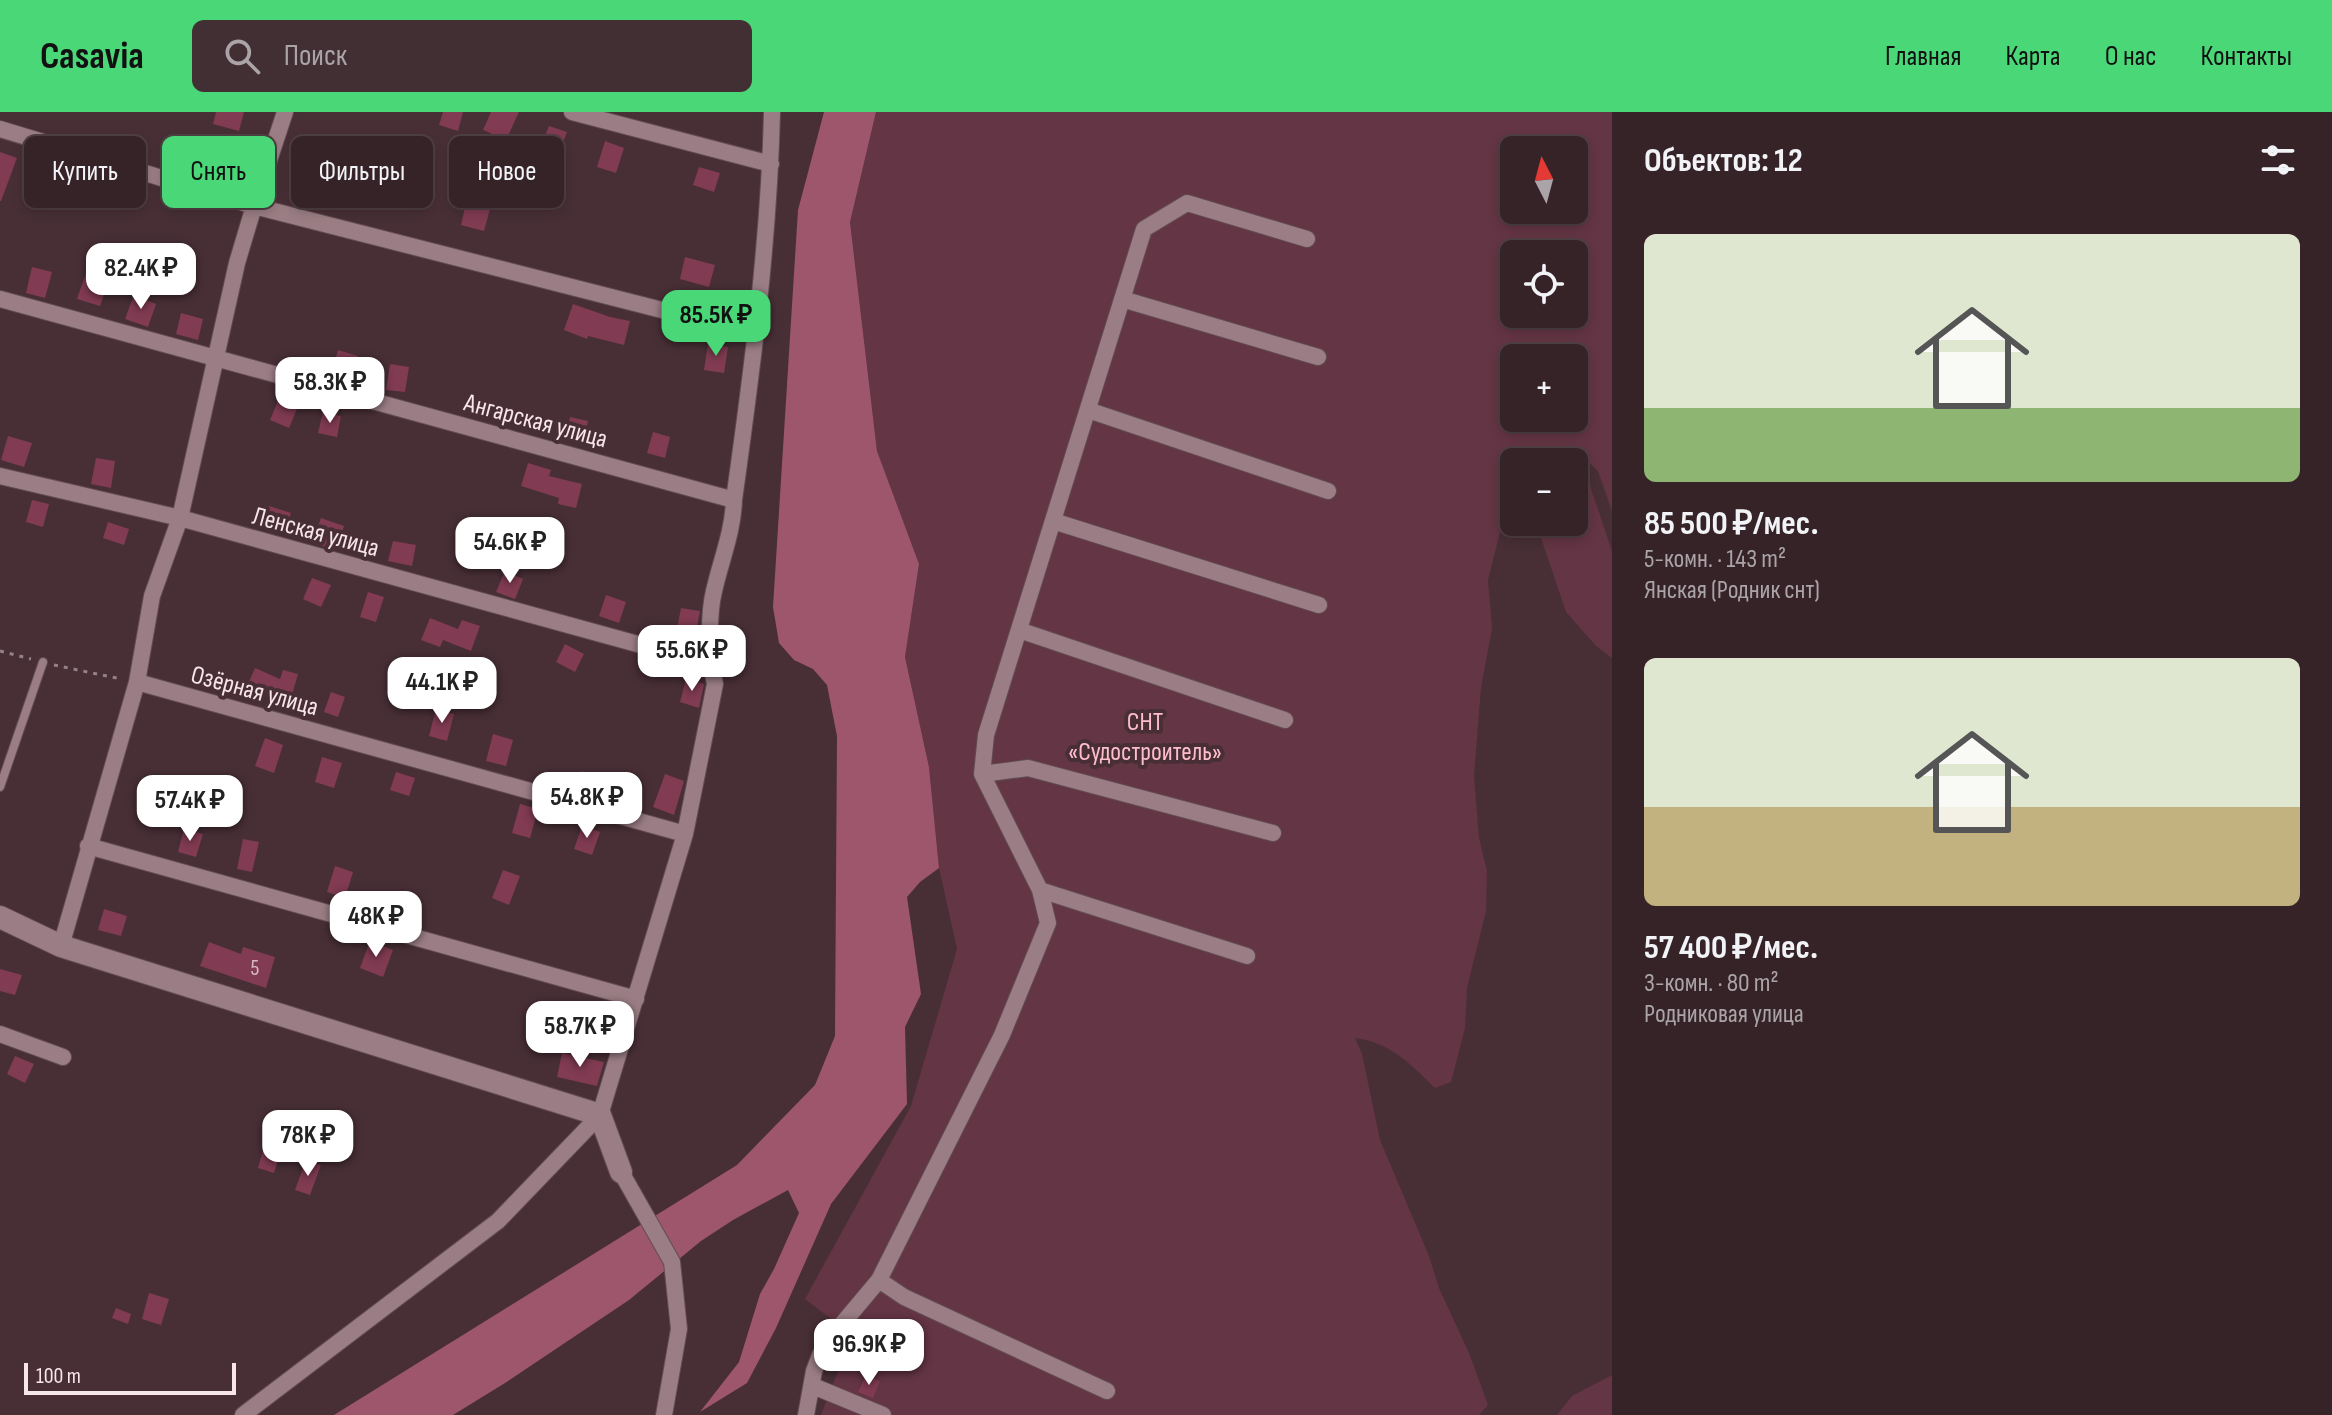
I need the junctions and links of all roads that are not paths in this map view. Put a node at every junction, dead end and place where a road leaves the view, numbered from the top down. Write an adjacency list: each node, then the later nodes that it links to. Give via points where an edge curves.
1 (285, 112): 5 (street)
2 (572, 112): 6 (street)
3 (772, 112): 6 (street)
4 (0, 129): 7 (street)
5 (275, 142)
6 (771, 164): 13 (street)
7 (162, 178)
8 (253, 208): 14 (street)
9 (262, 208): 13 (street)
10 (1307, 239): 12 (street, via 1187,203 1144,229)
11 (0, 299): 14 (street, Ангарская улица)
12 (1122, 299): 15 (street); 16 (street)
13 (756, 334): 19 (street)
14 (216, 357): 19 (street, Ангарская улица); 20 (street)
15 (1318, 357)
16 (1088, 410): 18 (street); 21 (street)
17 (0, 476): 20 (street, Ленская улица)
18 (1328, 491)
19 (734, 500): 25 (street, via 734,521 713,595)
20 (180, 518): 25 (street, Ленская улица); 26 (street, via 152,596)
21 (1053, 521): 22 (street); 23 (street)
22 (1319, 605)
23 (1019, 630): 27 (street); 28 (street, via 986,735)
24 (43, 662): 29 (lane)
25 (710, 664): 31 (street, via 715,684)
26 (137, 682): 31 (street, Озёрная улица); 32 (street)
27 (1285, 720)
28 (982, 774): 30 (street, via 1028,768); 33 (street)
29 (0, 787)
30 (1273, 833)
31 (685, 834): 37 (street)
32 (88, 846): 35 (street); 37 (street)
33 (1040, 890): 36 (street); 42 (street, via 1048,923 1002,1035)
34 (0, 917): 35 (street)
35 (61, 946): 40 (street)
36 (1247, 956)
37 (636, 999): 40 (street)
38 (0, 1034): 39 (street)
39 (63, 1057)
40 (600, 1115): 41 (street); 45 (street, via 498,1221)
41 (621, 1172): 46 (street, via 672,1262 679,1329)
42 (879, 1280): 43 (street, via 820,1355); 44 (street, via 904,1297)
43 (813, 1386): 47 (street); 48 (street)
44 (1107, 1391)
45 (243, 1415)
46 (664, 1415)
47 (806, 1415)
48 (883, 1415)

